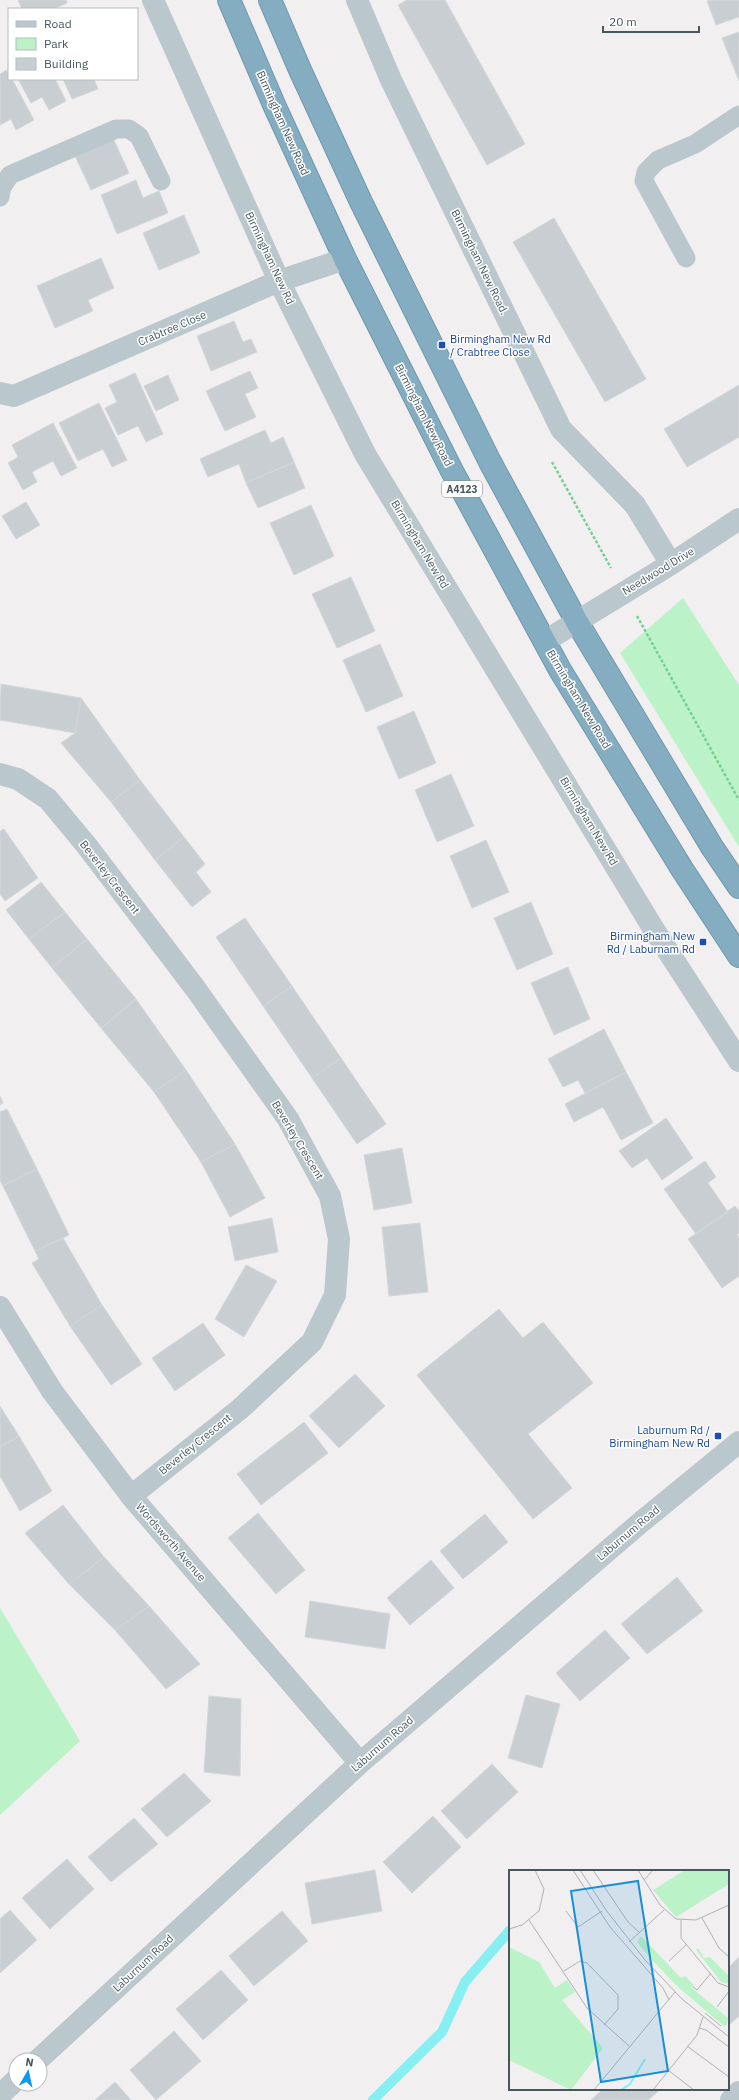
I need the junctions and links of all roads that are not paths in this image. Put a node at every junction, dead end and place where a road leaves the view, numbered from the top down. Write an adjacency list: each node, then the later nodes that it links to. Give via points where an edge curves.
1 (153, 0): 10 (street, Birmingham New Rd)
2 (229, 0): 9 (highway, Birmingham New Road / A4123)
3 (270, 0): 14 (highway, A4123, via 303,76 418,319 490,462)
4 (356, 0): 13 (street, Birmingham New Road., via 391,80 561,429 636,505)
5 (739, 115): 8 (lane, via 695,144 658,160 646,172 644,181)
6 (161, 180): 7 (lane, via 139,136 129,129 116,129 10,175 2,187)
7 (0, 198)
8 (686, 258)
9 (345, 259): 10 (street, Crabtree Close); 15 (highway, Birmingham New Road / A4123, via 452,471)
10 (279, 281): 11 (street, Crabtree Close, via 14,396); 19 (street, Birmingham New Rd, via 365,454 653,928)
11 (0, 393)
12 (739, 520): 13 (street, Needwood Drive)
13 (671, 564): 14 (street, Needwood Drive)
14 (576, 622): 15 (street, Needwood Drive); 17 (highway, A4123, via 712,847)
15 (545, 641): 18 (highway, Birmingham New Road / A4123, via 560,670 682,870)
16 (0, 774): 22 (street, Beverley Crescent, via 18,779 48,799 195,988 288,1119 330,1196 339,1239 335,1295 312,1342 240,1409)
17 (739, 887)
18 (739, 956)
19 (739, 1061)
20 (0, 1307): 22 (street, Wordsworth Avenue, via 52,1391)
21 (739, 1442): 23 (street, Laburnum Road, via 640,1523)
22 (131, 1496): 23 (street, Wordsworth Avenue)
23 (360, 1763): 24 (street, Laburnum Road)
24 (47, 2052)
25 (8, 2088): 27 (street)
26 (739, 2092): 28 (street)
27 (0, 2095)
28 (731, 2100)

